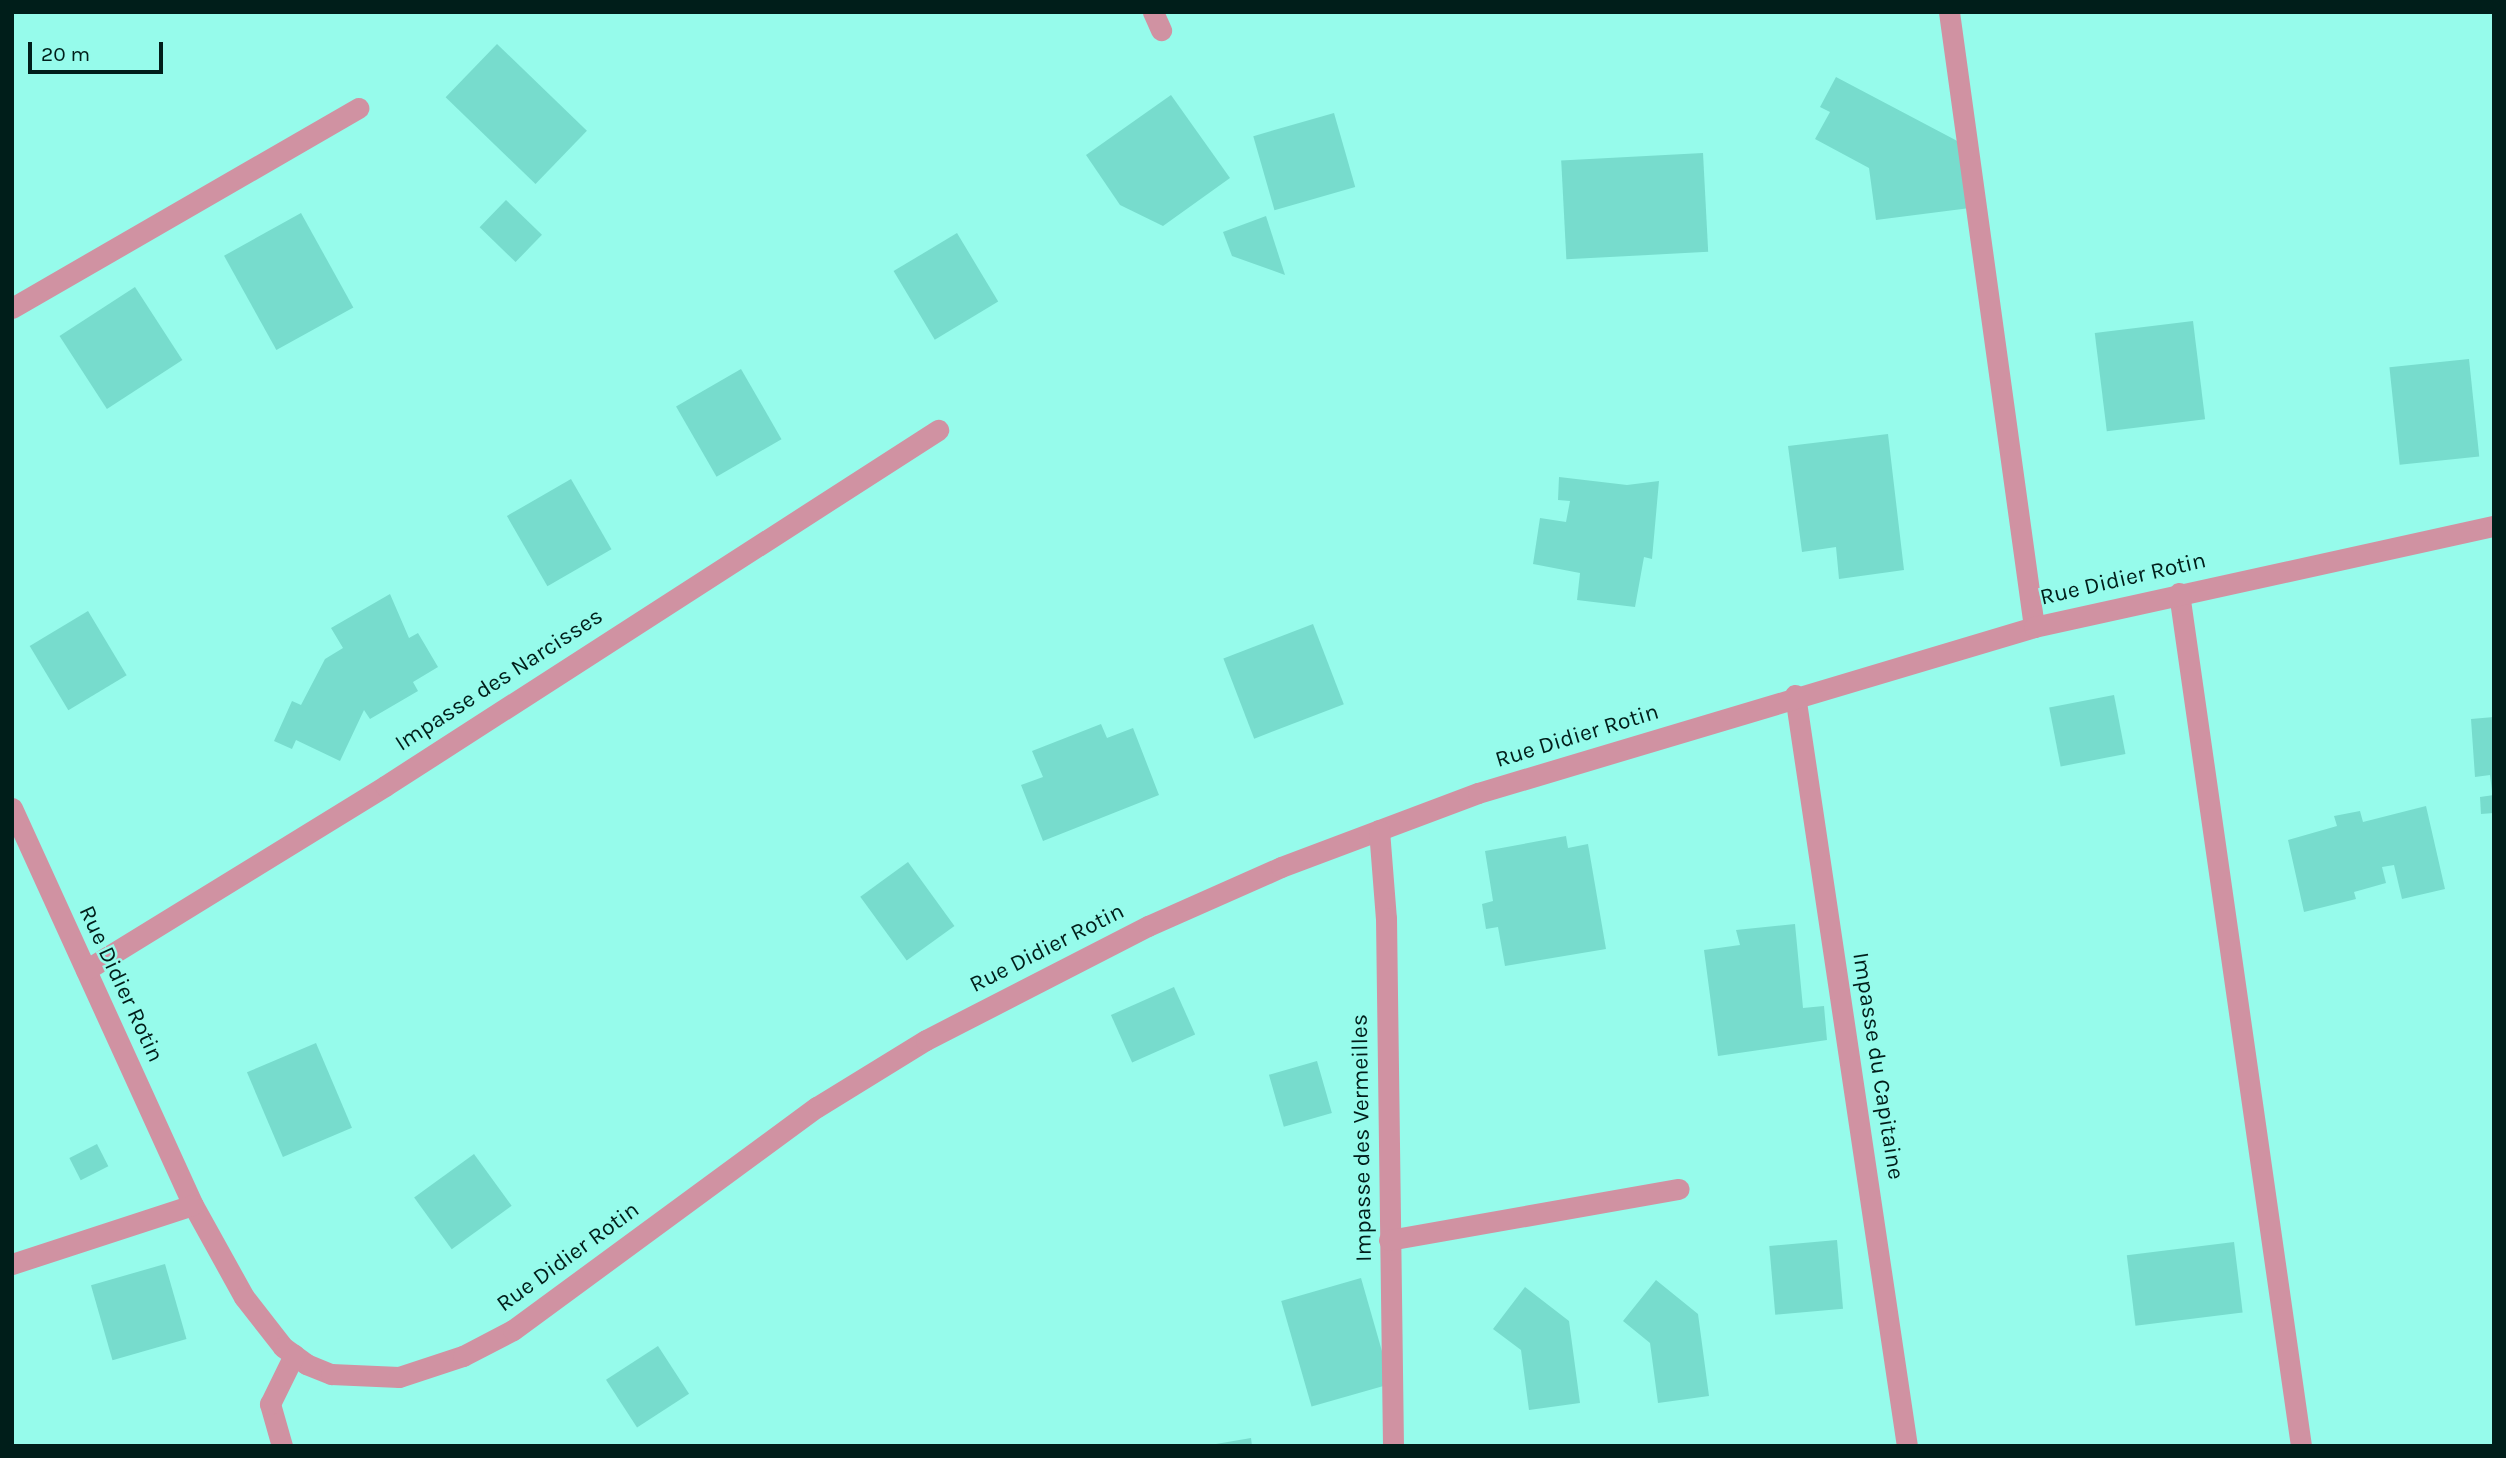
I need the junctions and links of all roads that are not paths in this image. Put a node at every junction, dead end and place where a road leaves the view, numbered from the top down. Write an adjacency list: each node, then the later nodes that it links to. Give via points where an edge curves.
1 (1949, 12): 7 (street)
2 (358, 108): 3 (street)
3 (12, 308)
4 (938, 430): 11 (street, Impasse des Narcisses, via 385,786)
5 (2494, 526): 6 (street, Rue Didier Rotin)
6 (2179, 593): 7 (street, Rue Didier Rotin); 20 (street)
7 (2034, 627): 8 (street, Rue Didier Rotin)
8 (1794, 695): 10 (street, Rue Didier Rotin, via 1478,793); 19 (street, Impasse du Capitaine)
9 (12, 808): 11 (street, Rue Didier Rotin)
10 (1379, 830): 14 (street, Impasse des Vermeilles, via 1386,918); 16 (street, Rue Didier Rotin, via 1148,926 926,1040 817,1107 569,1293 463,1356 399,1377 364,1379 331,1374)
11 (86, 970): 13 (street, Rue Didier Rotin)
12 (1679, 1189): 14 (street)
13 (193, 1205): 15 (street); 16 (street, Rue Didier Rotin, via 244,1297)
14 (1389, 1240): 18 (street, Impasse des Vermeilles)
15 (12, 1264)
16 (294, 1355): 17 (street, via 270,1404)
17 (282, 1446)
18 (1393, 1446)
19 (1907, 1446)
20 (2301, 1446)

